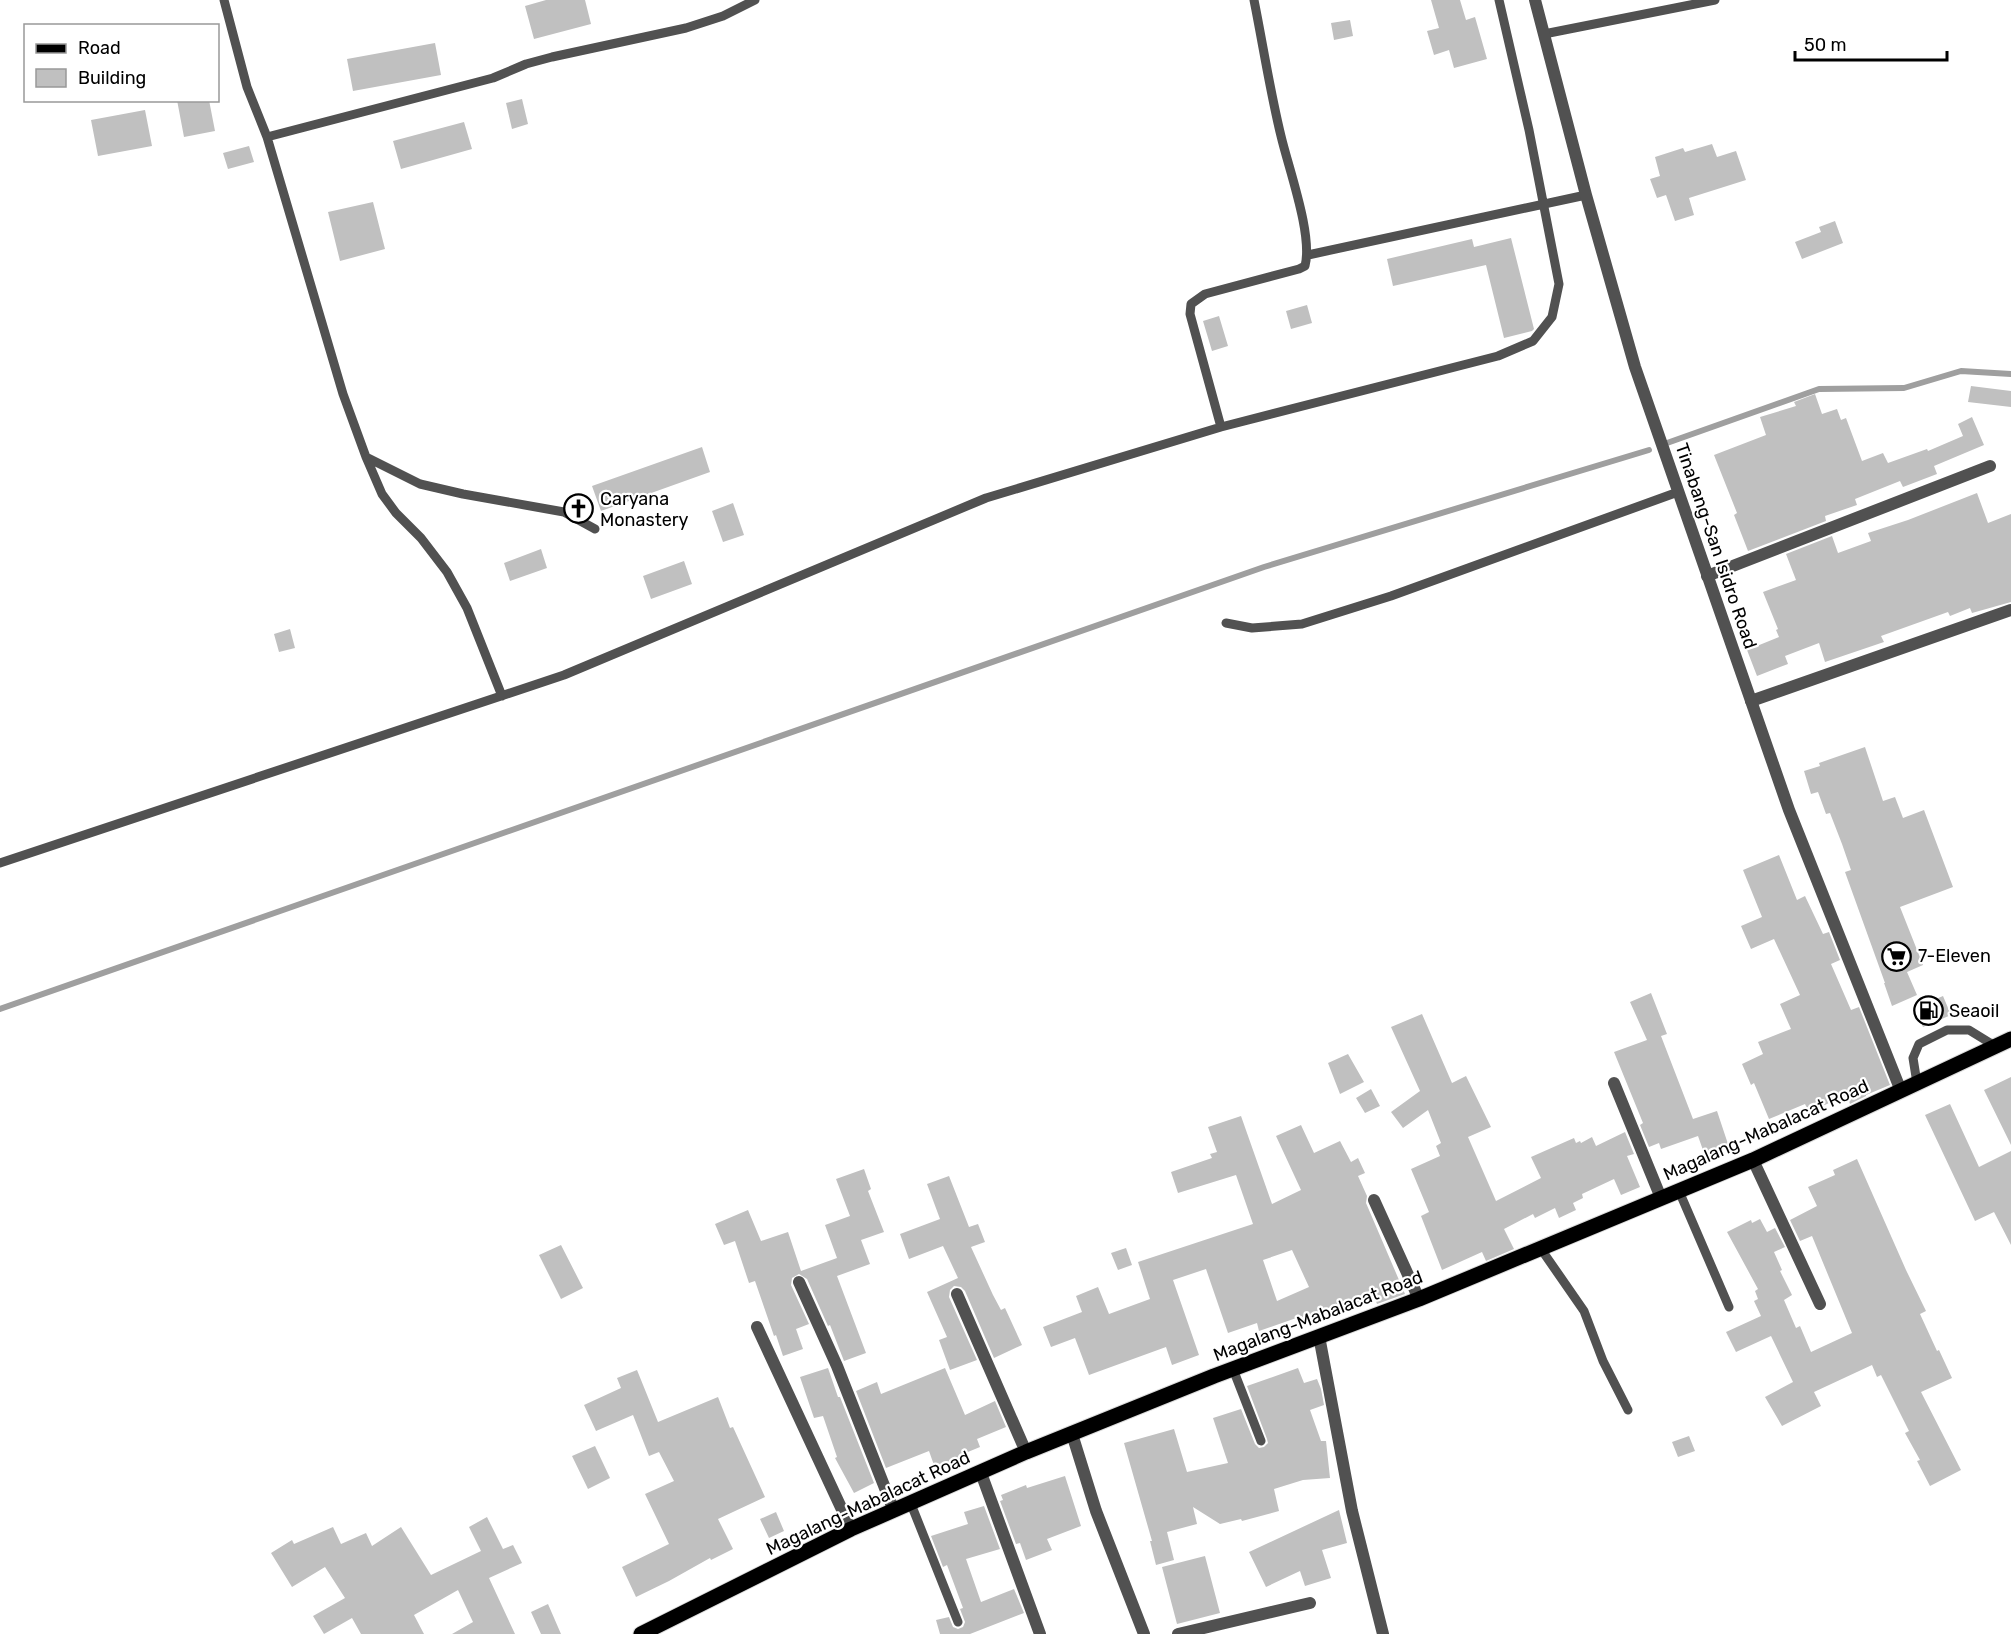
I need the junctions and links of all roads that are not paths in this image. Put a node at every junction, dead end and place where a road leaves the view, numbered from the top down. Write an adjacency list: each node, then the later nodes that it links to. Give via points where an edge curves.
1 (224, 0): 8 (lane, via 247,87)
2 (755, 0): 8 (lane, via 686,28 552,57 493,78)
3 (1254, 0): 11 (lane)
4 (1499, 0): 10 (lane)
5 (1535, 0): 7 (street, Tinabang-San Isidro Road)
6 (1715, 0): 7 (lane)
7 (1544, 34): 9 (street, Tinabang-San Isidro Road)
8 (267, 137): 13 (lane, via 343,394)
9 (1586, 195): 10 (lane); 15 (street, Tinabang-San Isidro Road, via 1635,367)
10 (1545, 202): 11 (lane); 12 (lane, via 1559,284 1552,317 1533,341 1498,356)
11 (1308, 255): 12 (lane, via 1305,266 1299,269 1205,294 1191,303 1190,314)
12 (1221, 427): 20 (lane, via 986,498 564,675)
13 (366, 457): 16 (lane, via 420,484 564,513); 20 (lane, via 382,494 447,572 467,608)
14 (1990, 466): 17 (street)
15 (1678, 492): 17 (street, Tinabang-San Isidro Road); 19 (lane, via 1302,624 1252,628)
16 (595, 529)
17 (1707, 576): 21 (street, Tinabang-San Isidro Road)
18 (2011, 610): 21 (street)
19 (1226, 623)
20 (502, 696): 22 (lane)
21 (1751, 701): 27 (street, Tinabang-San Isidro Road, via 1789,810)
22 (0, 863)
23 (2011, 1039): 24 (main road, Magalang-Mabalacat Road)
24 (1995, 1046): 26 (main road, Magalang-Mabalacat Road); 26 (lane, via 1970,1030 1947,1030 1919,1044 1913,1058)
25 (1614, 1083): 30 (street)
26 (1917, 1083): 27 (main road, Magalang-Mabalacat Road)
27 (1900, 1091): 28 (main road, Magalang-Mabalacat Road)
28 (1753, 1161): 29 (main road, Magalang-Mabalacat Road); 36 (street)
29 (1679, 1191): 30 (main road, Magalang-Mabalacat Road); 37 (lane)
30 (1661, 1198): 32 (main road, Magalang-Mabalacat Road)
31 (1374, 1200): 35 (street)
32 (1541, 1249): 35 (main road, Magalang-Mabalacat Road); 41 (lane, via 1584,1311)
33 (799, 1282): 47 (street)
34 (957, 1294): 44 (street)
35 (1419, 1299): 39 (main road, Magalang-Mabalacat Road)
36 (1820, 1304)
37 (1729, 1307)
38 (757, 1327): 48 (street)
39 (1319, 1336): 40 (main road, Magalang-Mabalacat Road); 55 (street, via 1352,1511)
40 (1233, 1369): 42 (main road, Magalang-Mabalacat Road); 43 (lane)
41 (1628, 1410)
42 (1072, 1434): 44 (main road, Magalang-Mabalacat Road); 53 (street, via 1096,1511)
43 (1261, 1441)
44 (1026, 1452): 45 (main road, Magalang-Mabalacat Road)
45 (981, 1473): 46 (main road, Magalang-Mabalacat Road); 52 (street)
46 (911, 1504): 47 (main road, Magalang-Mabalacat Road); 50 (lane)
47 (894, 1511): 48 (main road, Magalang-Mabalacat Road)
48 (851, 1529): 51 (main road, Magalang-Mabalacat Road)
49 (1310, 1603): 54 (street)
50 (958, 1622)
51 (651, 1632)
52 (1040, 1634)
53 (1144, 1634)
54 (1178, 1634)
55 (1383, 1634)

